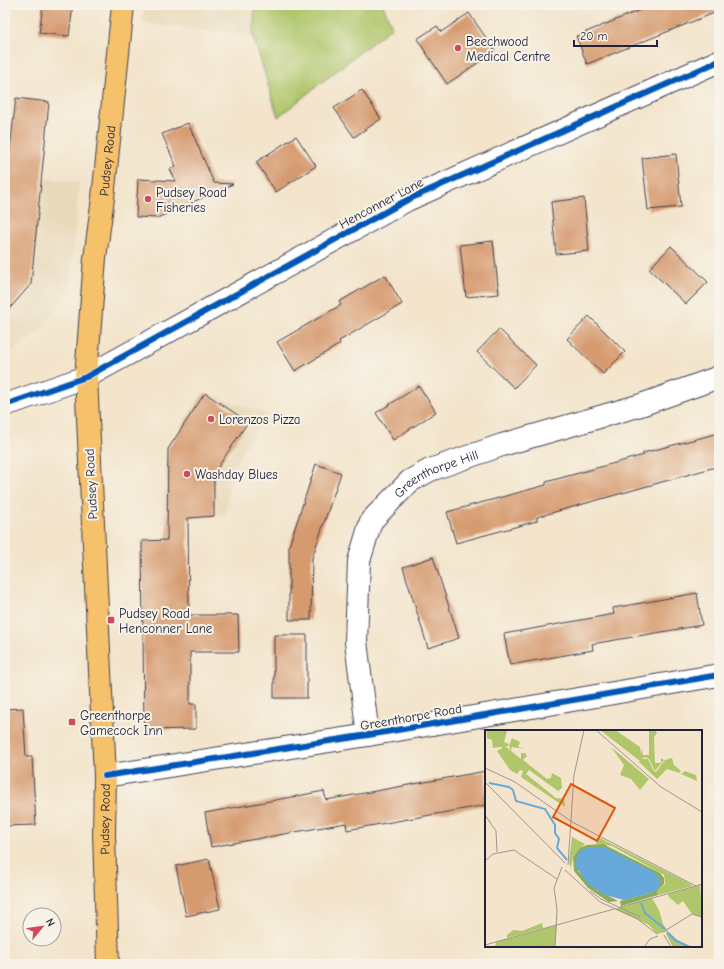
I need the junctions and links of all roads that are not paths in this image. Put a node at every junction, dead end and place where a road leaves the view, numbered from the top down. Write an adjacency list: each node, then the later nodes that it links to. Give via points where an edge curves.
1 (123, 5): 3 (main road, Pudsey Road)
2 (719, 61): 3 (street, Henconner Lane, via 406,200)
3 (86, 377): 5 (street, Henconner Lane); 8 (main road, Pudsey Road)
4 (719, 377): 7 (street, Greenthorpe Hill, via 641,405 502,445 430,470 410,481 399,492 371,521 359,561 356,642)
5 (5, 405)
6 (719, 675): 7 (street, Greenthorpe Road)
7 (368, 735): 8 (street, Greenthorpe Road)
8 (105, 776): 9 (main road, Pudsey Road)
9 (108, 964)

